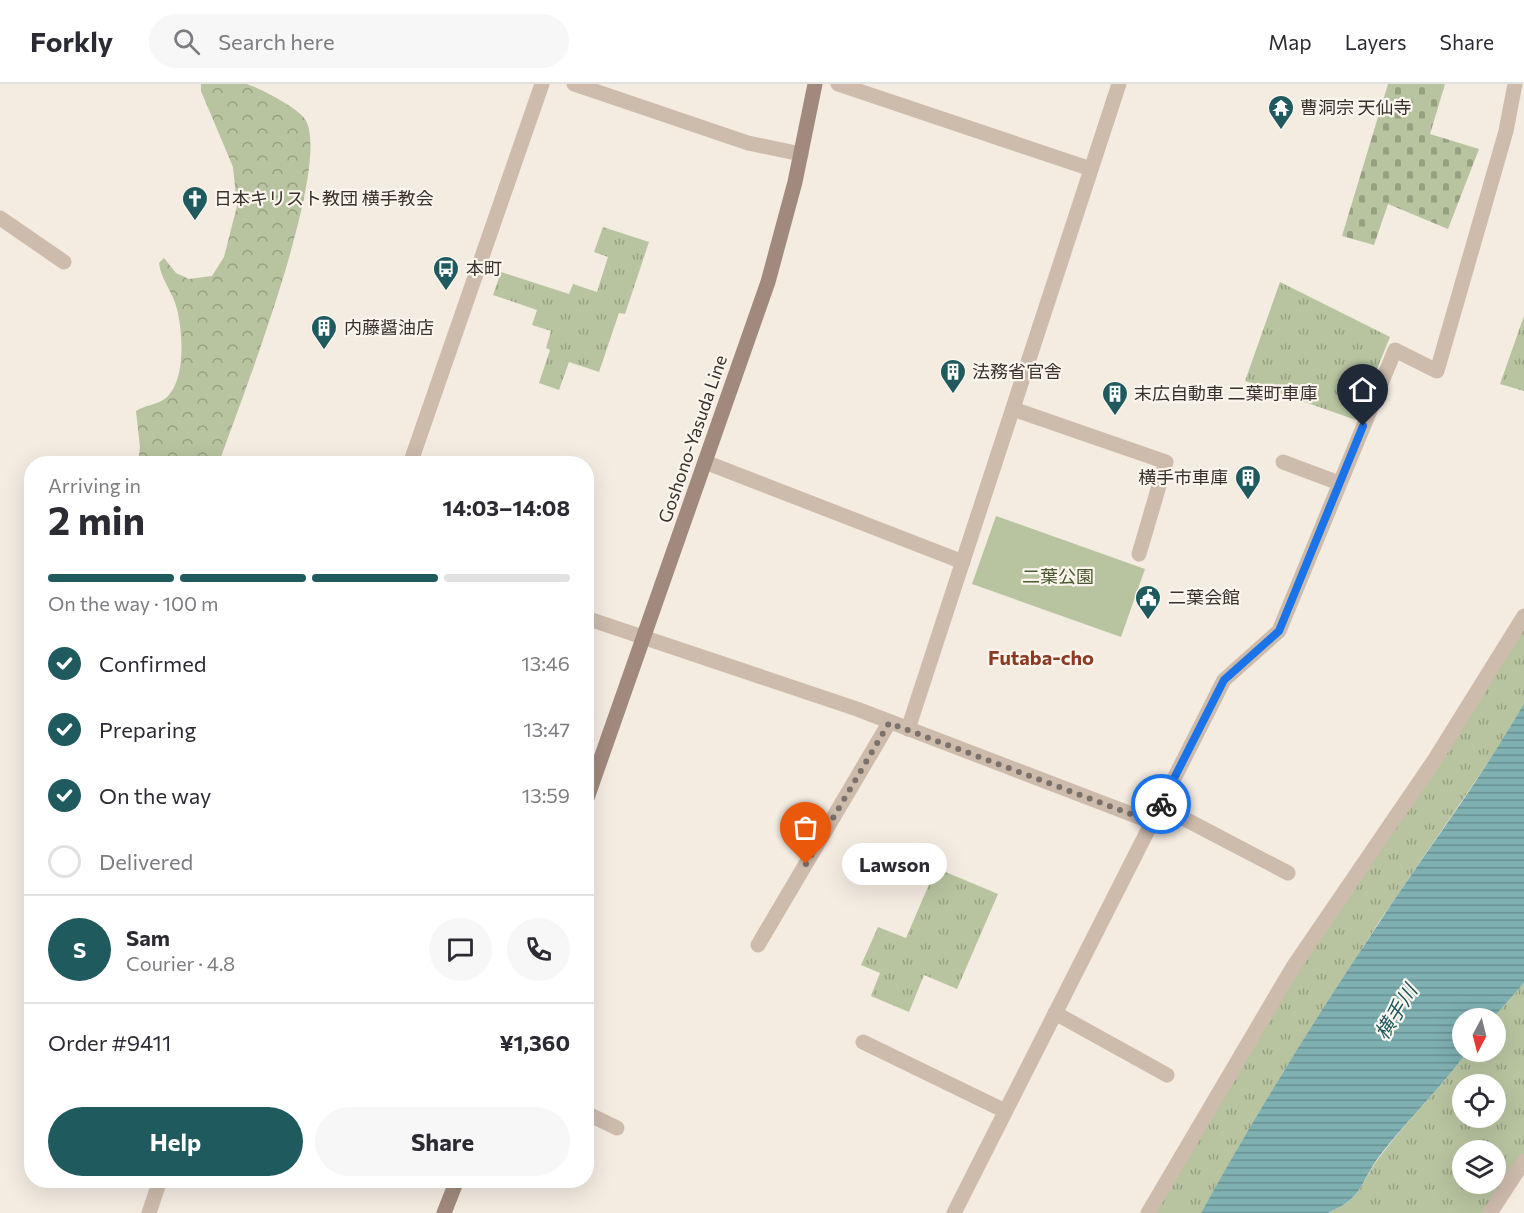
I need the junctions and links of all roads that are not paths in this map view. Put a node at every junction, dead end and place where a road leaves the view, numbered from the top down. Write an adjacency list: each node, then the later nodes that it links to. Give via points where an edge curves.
1 (542, 84): 12 (street)
2 (574, 84): 7 (street, via 748,143)
3 (815, 84): 7 (main road, Goshono-Yasuda Line)
4 (838, 84): 8 (street)
5 (1119, 84): 8 (street)
6 (1515, 84): 15 (street, via 1506,131 1437,371 1395,350)
7 (801, 154): 13 (main road, Goshono-Yasuda Line, via 768,282)
8 (1091, 169): 11 (street)
9 (0, 218): 10 (street)
10 (64, 262)
11 (1013, 409): 16 (street, via 1166,462); 17 (street)
12 (413, 456)
13 (705, 462): 17 (street); 20 (main road, Goshono-Yasuda Line)
14 (1283, 462): 15 (street)
15 (1339, 483): 24 (street, via 1279,631 1224,680)
16 (1139, 554)
17 (963, 562): 22 (street)
18 (1524, 616): 40 (street, via 1435,759 1293,967)
19 (594, 621): 20 (street)
20 (645, 637): 21 (street); 23 (main road, Goshono-Yasuda Line)
21 (889, 723): 22 (street); 27 (street)
22 (908, 729): 25 (street)
23 (594, 779)
24 (1160, 806): 25 (street); 26 (street)
25 (1152, 822): 28 (street)
26 (1288, 873)
27 (758, 945)
28 (1055, 1013): 30 (street); 31 (street)
29 (863, 1042): 31 (street)
30 (1167, 1075)
31 (1005, 1111): 39 (street)
32 (594, 1117): 33 (street)
33 (617, 1128)
34 (1524, 1161): 41 (street)
35 (157, 1188): 37 (street)
36 (454, 1188): 38 (main road)
37 (149, 1213)
38 (444, 1213)
39 (954, 1213)
40 (1148, 1213)
41 (1490, 1213)

